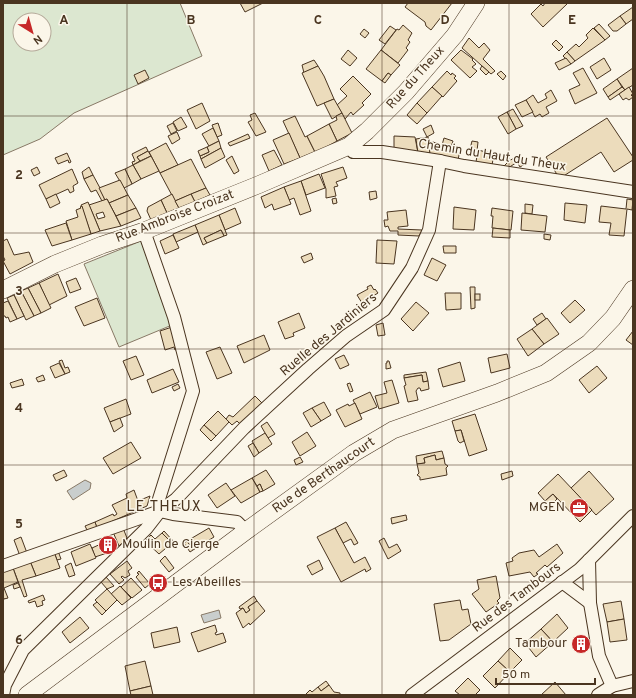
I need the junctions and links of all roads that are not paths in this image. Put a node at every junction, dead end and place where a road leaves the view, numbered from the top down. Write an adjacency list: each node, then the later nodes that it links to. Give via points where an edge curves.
1 (476, 3): 2 (main road, Rue du Theux, via 455,35 406,92)
2 (348, 146): 3 (street, Chemin du Haut du Theux, via 353,152 382,152); 5 (main road, Rue Ambroise Croizat)
3 (440, 161): 4 (street, Chemin du Haut du Theux); 8 (street, Ruelle des Jardiniers, via 429,230 412,268 384,310 346,336 308,369 244,428 176,499)
4 (633, 192)
5 (144, 231): 7 (main road, Rue Ambroise Croizat, via 55,264); 8 (street, via 174,318 194,391 159,499)
6 (633, 289): 10 (main road, Rue de Berthaucourt, via 613,318 588,343 546,373 393,430 335,466)
7 (3, 290)
8 (160, 511): 10 (street, via 237,522); 12 (street); 17 (street, via 146,529 24,650 5,685)
9 (633, 516): 11 (street, Rue des Tambours)
10 (246, 532): 18 (main road, Rue de Berthaucourt)
11 (589, 560): 13 (street, Rue des Tambours); 14 (street)
12 (3, 566)
13 (562, 582): 14 (street); 19 (street, Rue des Tambours)
14 (590, 603): 16 (street, via 599,656)
15 (633, 681): 16 (street)
16 (612, 686): 20 (street)
17 (3, 695)
18 (28, 695)
19 (412, 695)
20 (598, 695)

